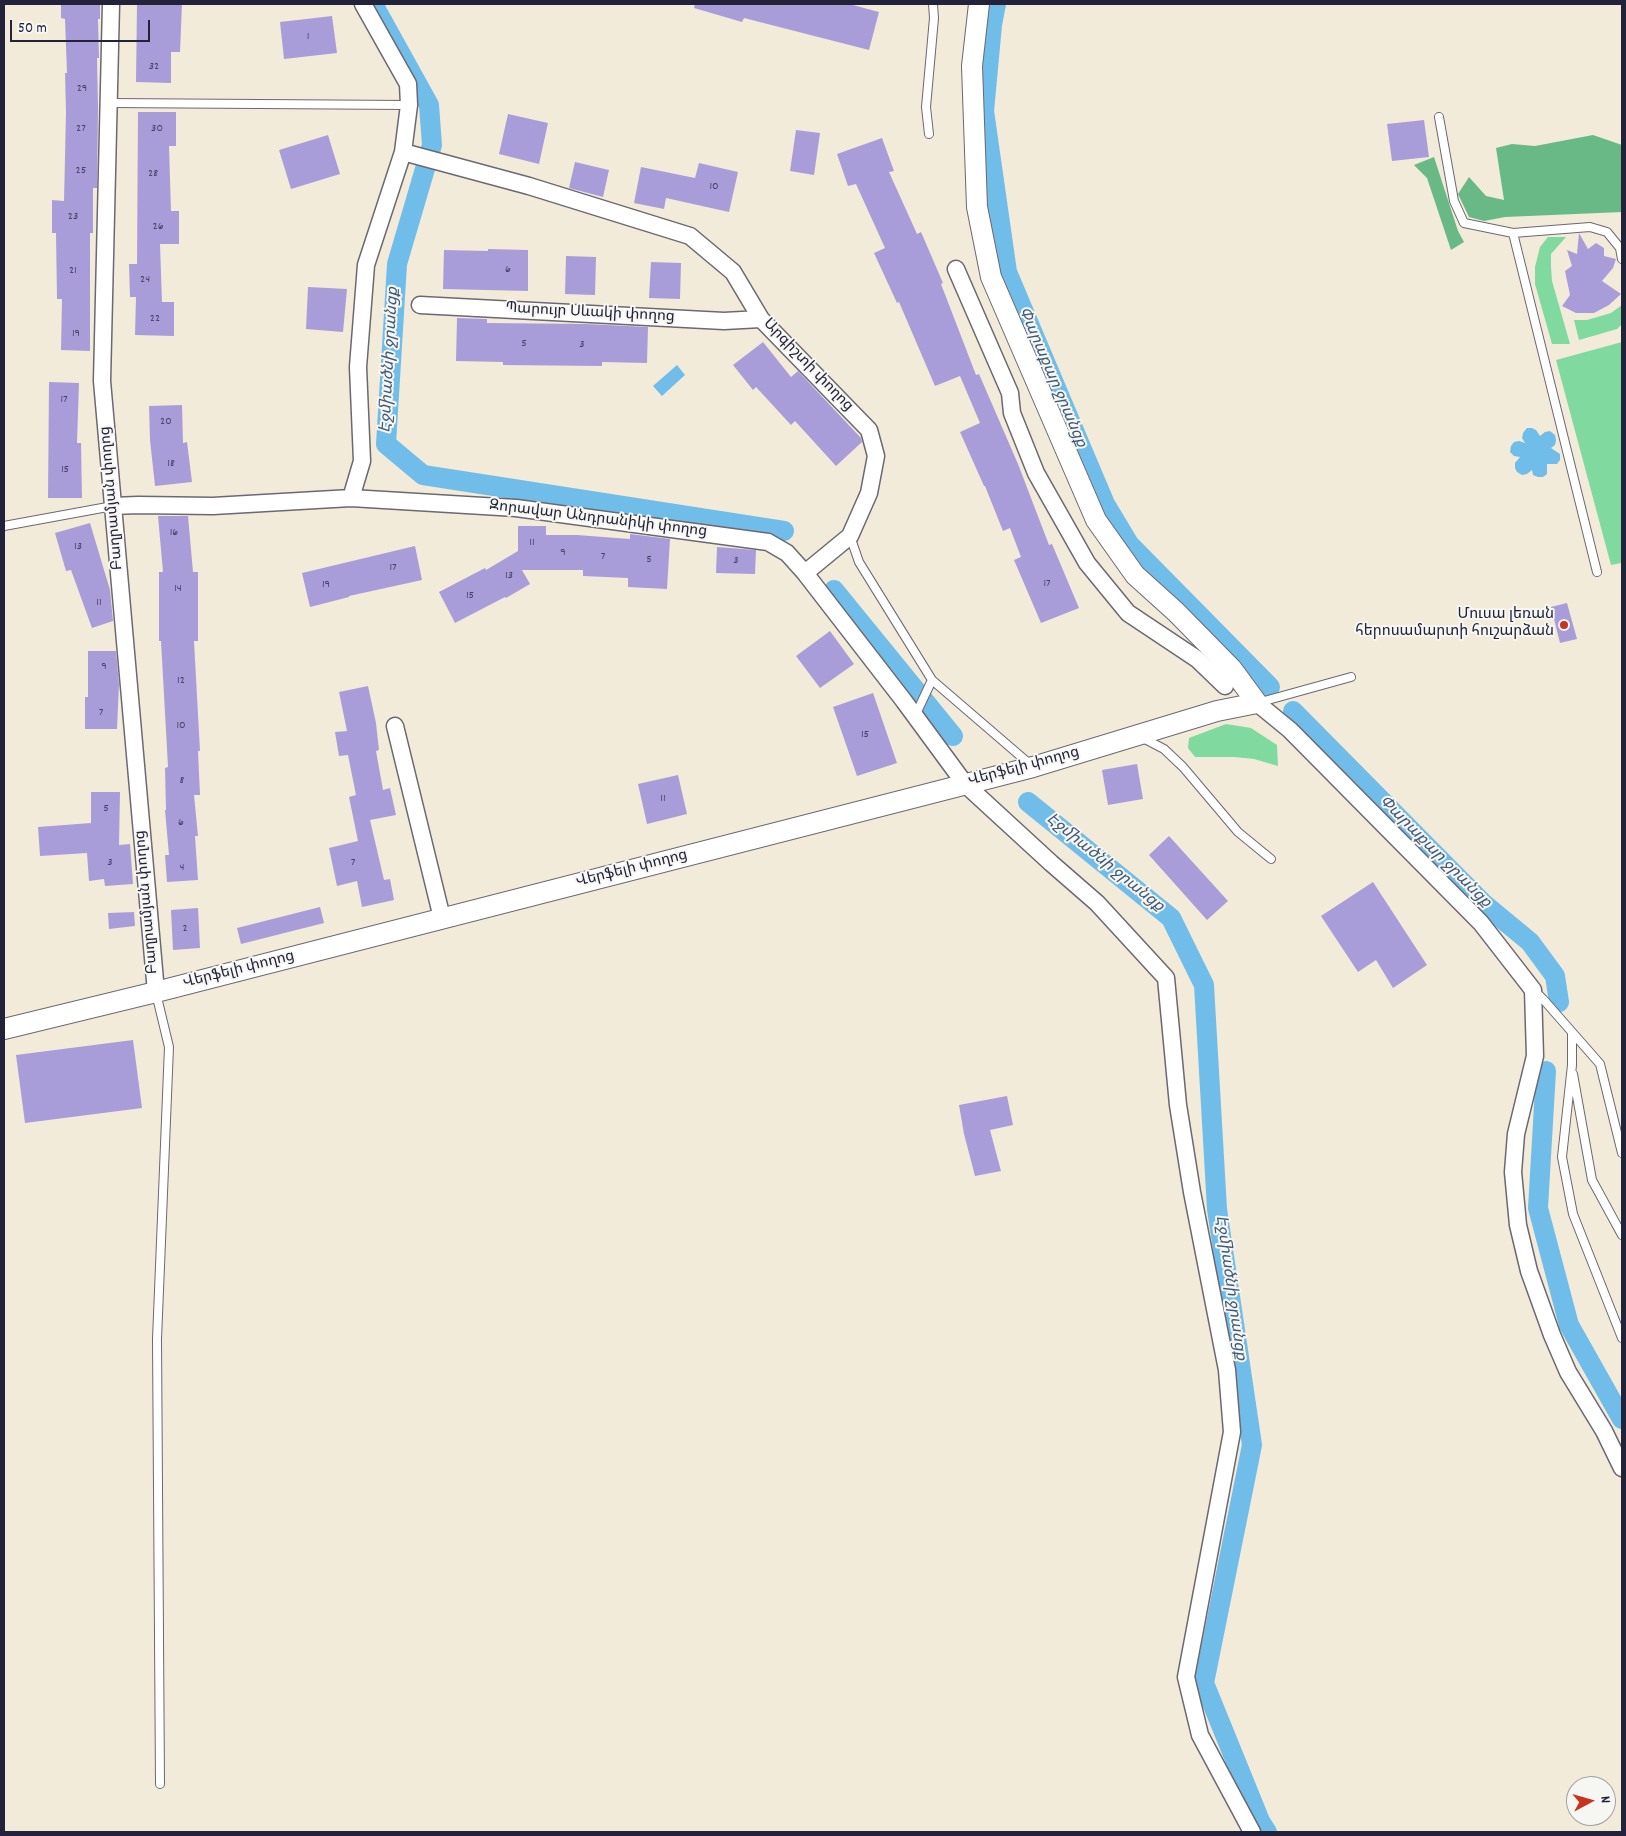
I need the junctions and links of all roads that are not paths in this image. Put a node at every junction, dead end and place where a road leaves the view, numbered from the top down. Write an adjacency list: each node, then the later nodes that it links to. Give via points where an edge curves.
1 (111, 4): 5 (street, Բաղրամյան փողոց)
2 (363, 4): 6 (street, via 408,84)
3 (934, 4): 8 (lane, via 926,107)
4 (979, 4): 21 (street, via 972,66 977,207 992,276 1096,520 1135,575)
5 (109, 103): 6 (lane); 16 (street, Բաղրամյան փողոց, via 102,381)
6 (409, 105): 9 (street)
7 (1439, 117): 10 (lane, via 1454,201 1464,223)
8 (929, 134)
9 (409, 154): 14 (street, Արգիշտի փողոց, via 529,186 690,236 733,272); 15 (street, via 366,265 358,367 362,461)
10 (1513, 234): 11 (lane, via 1590,227 1607,232 1620,248); 19 (lane)
11 (1622, 259)
12 (956, 269): 24 (street, via 1010,393 1012,413 1036,473 1087,563 1128,613 1197,659)
13 (420, 305): 14 (street, Պարույր Սևակի փողոց, via 724,321)
14 (761, 319): 18 (street, Արգիշտի փողոց, via 869,430 876,456 871,484)
15 (351, 498): 16 (street, Զորավար Անդրանիկի փողոց, via 214,506); 20 (street, Զորավար Անդրանիկի փողոց, via 516,508 768,542 787,553)
16 (113, 506): 17 (lane); 35 (street, Բաղրամյան փողոց)
17 (4, 526)
18 (850, 536): 20 (street, Արգիշտի փողոց); 23 (lane, via 859,562)
19 (1597, 572)
20 (805, 573): 27 (street, Զորավար Անդրանիկի փողոց)
21 (1223, 660): 24 (street); 25 (street)
22 (1351, 677): 25 (lane)
23 (931, 682): 27 (lane); 30 (lane)
24 (1225, 686): 26 (street)
25 (1257, 703): 26 (street, Վերֆելի փողոց); 34 (street, via 1290,730 1481,923)
26 (1218, 711): 29 (street, Վերֆելի փողոց)
27 (916, 712): 31 (street, Զորավար Անդրանիկի փողոց)
28 (396, 726): 33 (street)
29 (1137, 735): 30 (street, Վերֆելի փողոց); 32 (lane, via 1164,749 1238,832)
30 (1033, 767): 31 (street, Վերֆելի փողոց)
31 (965, 784): 33 (street, Վերֆելի փողոց); 44 (street, Զորավար Անդրանիկի փողոց, via 1097,903 1166,978 1178,1105 1227,1370 1232,1432 1186,1677 1200,1735)
32 (1271, 859)
33 (442, 918): 35 (street, Վերֆելի փողոց)
34 (1533, 990): 37 (lane); 42 (street, via 1535,1056 1516,1134 1513,1172 1518,1225 1529,1272 1561,1358)
35 (156, 992): 36 (street, Վերֆելի փողոց); 43 (lane, via 168,1047 157,1340)
36 (4, 1029)
37 (1572, 1033): 38 (lane); 39 (lane, via 1600,1064)
38 (1572, 1065): 40 (lane, via 1592,1180); 41 (lane, via 1562,1157 1573,1214)
39 (1622, 1153)
40 (1622, 1235)
41 (1622, 1338)
42 (1622, 1468)
43 (160, 1784)
44 (1252, 1832)

